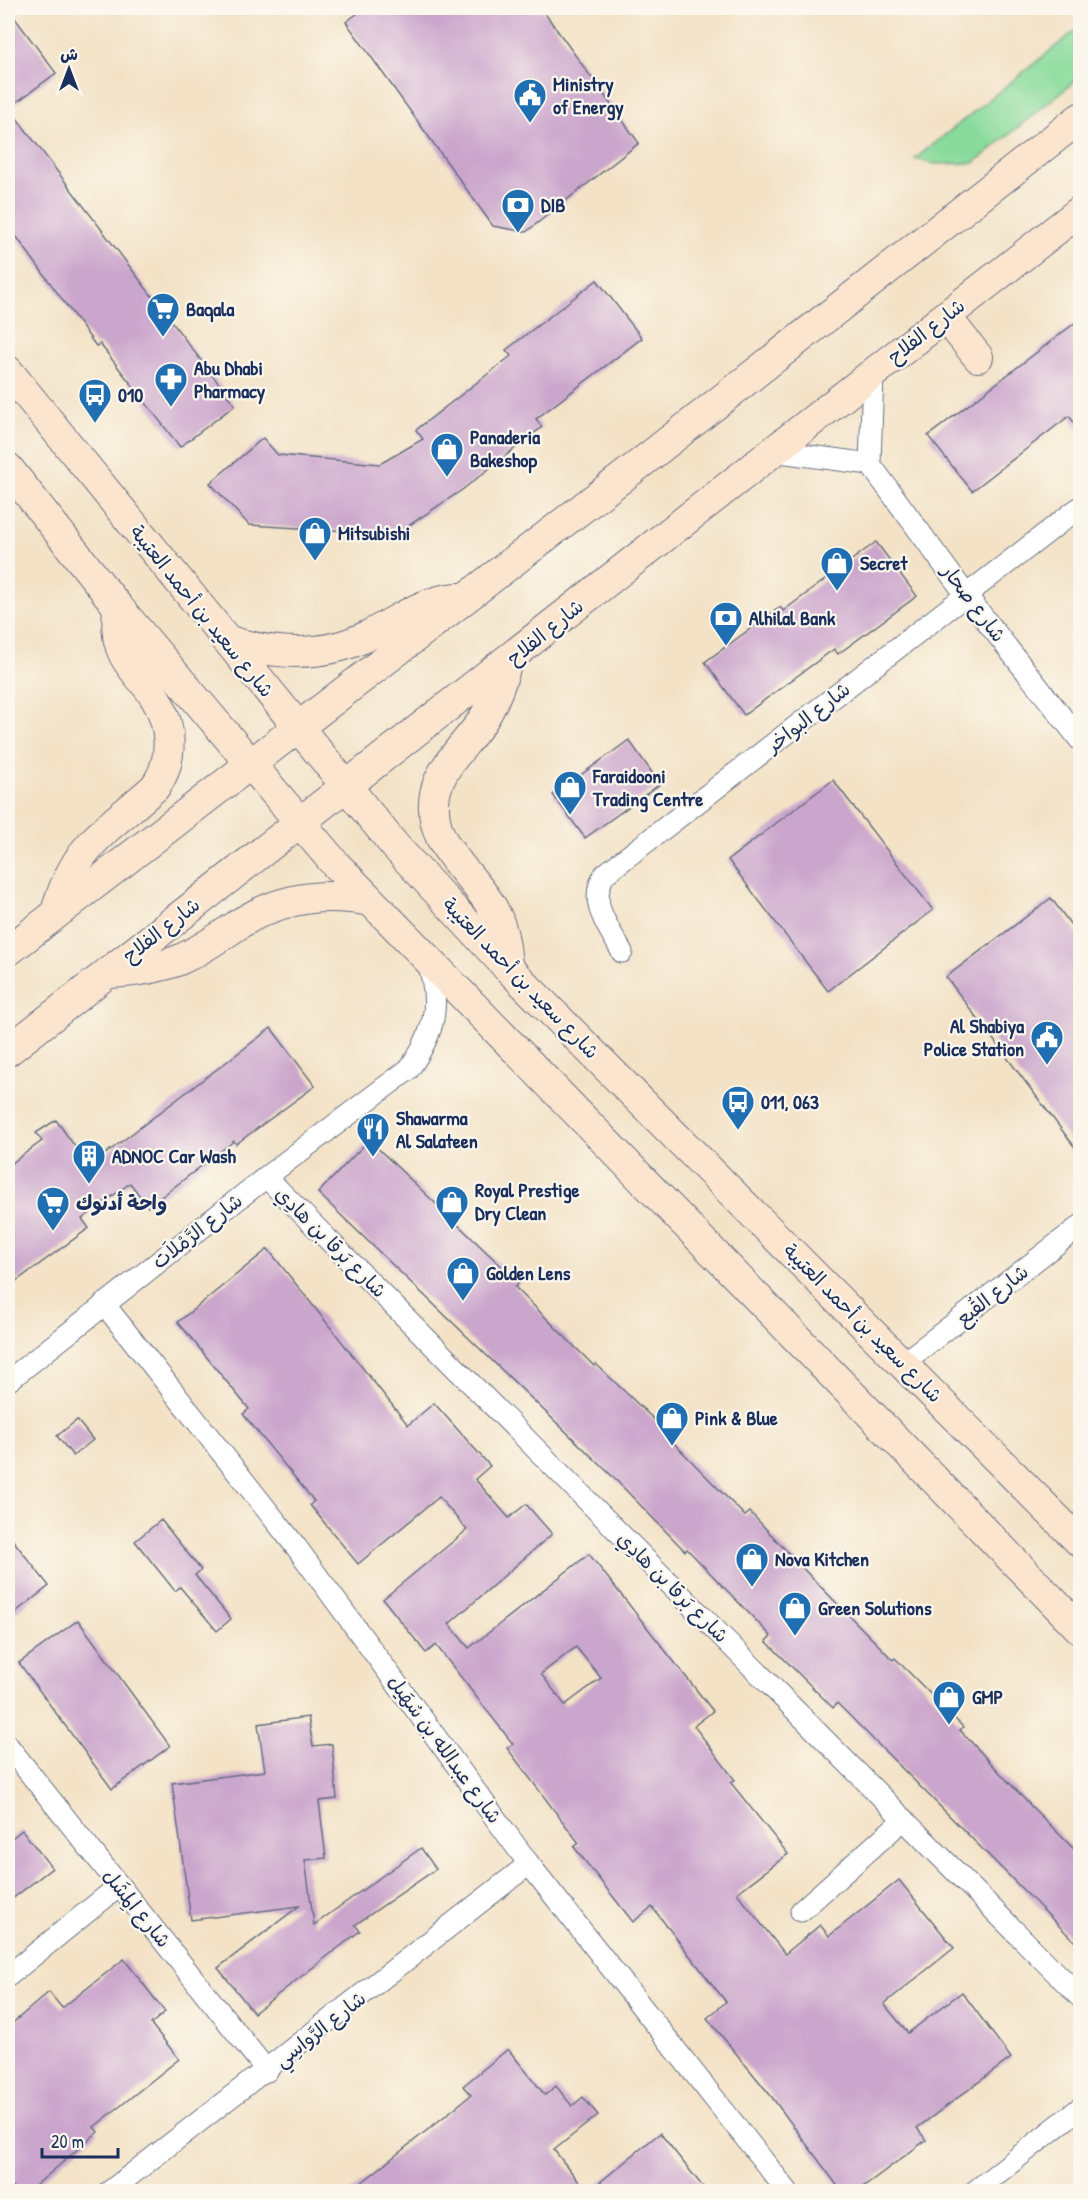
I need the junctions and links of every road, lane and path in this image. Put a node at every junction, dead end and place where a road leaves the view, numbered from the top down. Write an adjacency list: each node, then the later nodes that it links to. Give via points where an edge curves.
1 (1080, 118): 12 (main road)
2 (1080, 211): 3 (main road, شارع الفلاح)
3 (945, 316): 4 (main road); 6 (main road, شارع الفلاح)
4 (978, 357)
5 (8, 371): 14 (main road, شارع سعيد بن أحمد العتيبة)
6 (873, 372): 7 (main road, شارع الفلاح); 8 (street)
7 (772, 451): 8 (street); 15 (main road, شارع الفلاح)
8 (870, 464): 11 (street, شارع صحار)
9 (8, 468): 13 (main road)
10 (1080, 507): 11 (street, شارع البواخر)
11 (966, 595): 17 (street, شارع صحار); 24 (street, شارع البواخر, via 605,874 599,883 597,904)
12 (467, 597): 14 (main road, via 421,606 368,636 322,650 279,652); 16 (main road)
13 (118, 607): 18 (main road); 22 (main road, via 122,650 162,709 168,758 154,787 103,829 78,859)
14 (226, 640): 16 (main road, شارع سعيد بن أحمد العتيبة)
15 (507, 662): 19 (main road, شارع الفلاح); 26 (main road, via 482,722 445,769 434,806 436,828 446,849 484,896 499,922)
16 (297, 726): 18 (main road); 19 (main road, شارع سعيد بن أحمد العتيبة)
17 (1080, 740)
18 (249, 763): 20 (main road); 22 (main road)
19 (345, 786): 20 (main road, شارع الفلاح); 26 (main road, شارع سعيد بن أحمد العتيبة)
20 (300, 822): 21 (main road); 27 (main road, شارع الفلاح)
21 (370, 901): 25 (main road); 27 (main road, via 329,896 291,901 258,913 178,960 155,968)
22 (56, 912): 23 (main road)
23 (8, 951)
24 (622, 952)
25 (427, 958): 29 (street, شارع الرَّمْلاَت, via 435,987 435,1016 426,1045 409,1069); 35 (main road)
26 (507, 966): 32 (main road, شارع سعيد بن أحمد العتيبة)
27 (107, 973): 28 (main road, شارع الفلاح)
28 (8, 1051)
29 (266, 1177): 31 (street, شارع الرَّمْلاَت); 37 (street, شارع بَرقا بن هادِي)
30 (1080, 1226): 32 (street, شارع القُبع)
31 (104, 1305): 33 (street, شارع الرَّمْلاَت); 38 (street, شارع عبدالله بن سُهَيل, via 297,1548)
32 (903, 1363): 34 (main road, شارع سعيد بن أحمد العتيبة)
33 (8, 1382)
34 (1080, 1542)
35 (1080, 1629)
36 (8, 1746): 39 (street, شارع المِشَل)
37 (904, 1820): 40 (street); 42 (street, شارع بَرقا بن هادِي)
38 (529, 1864): 43 (street, شارع الرَّواسِي); 46 (street, شارع عبدالله بن سُهَيل)
39 (119, 1886): 41 (street); 43 (street, شارع المِشَل)
40 (801, 1911)
41 (8, 1976)
42 (1080, 1997)
43 (267, 2071): 45 (street, شارع الرَّواسِي)
44 (1080, 2108): 47 (street)
45 (109, 2192)
46 (788, 2192)
47 (974, 2192)

